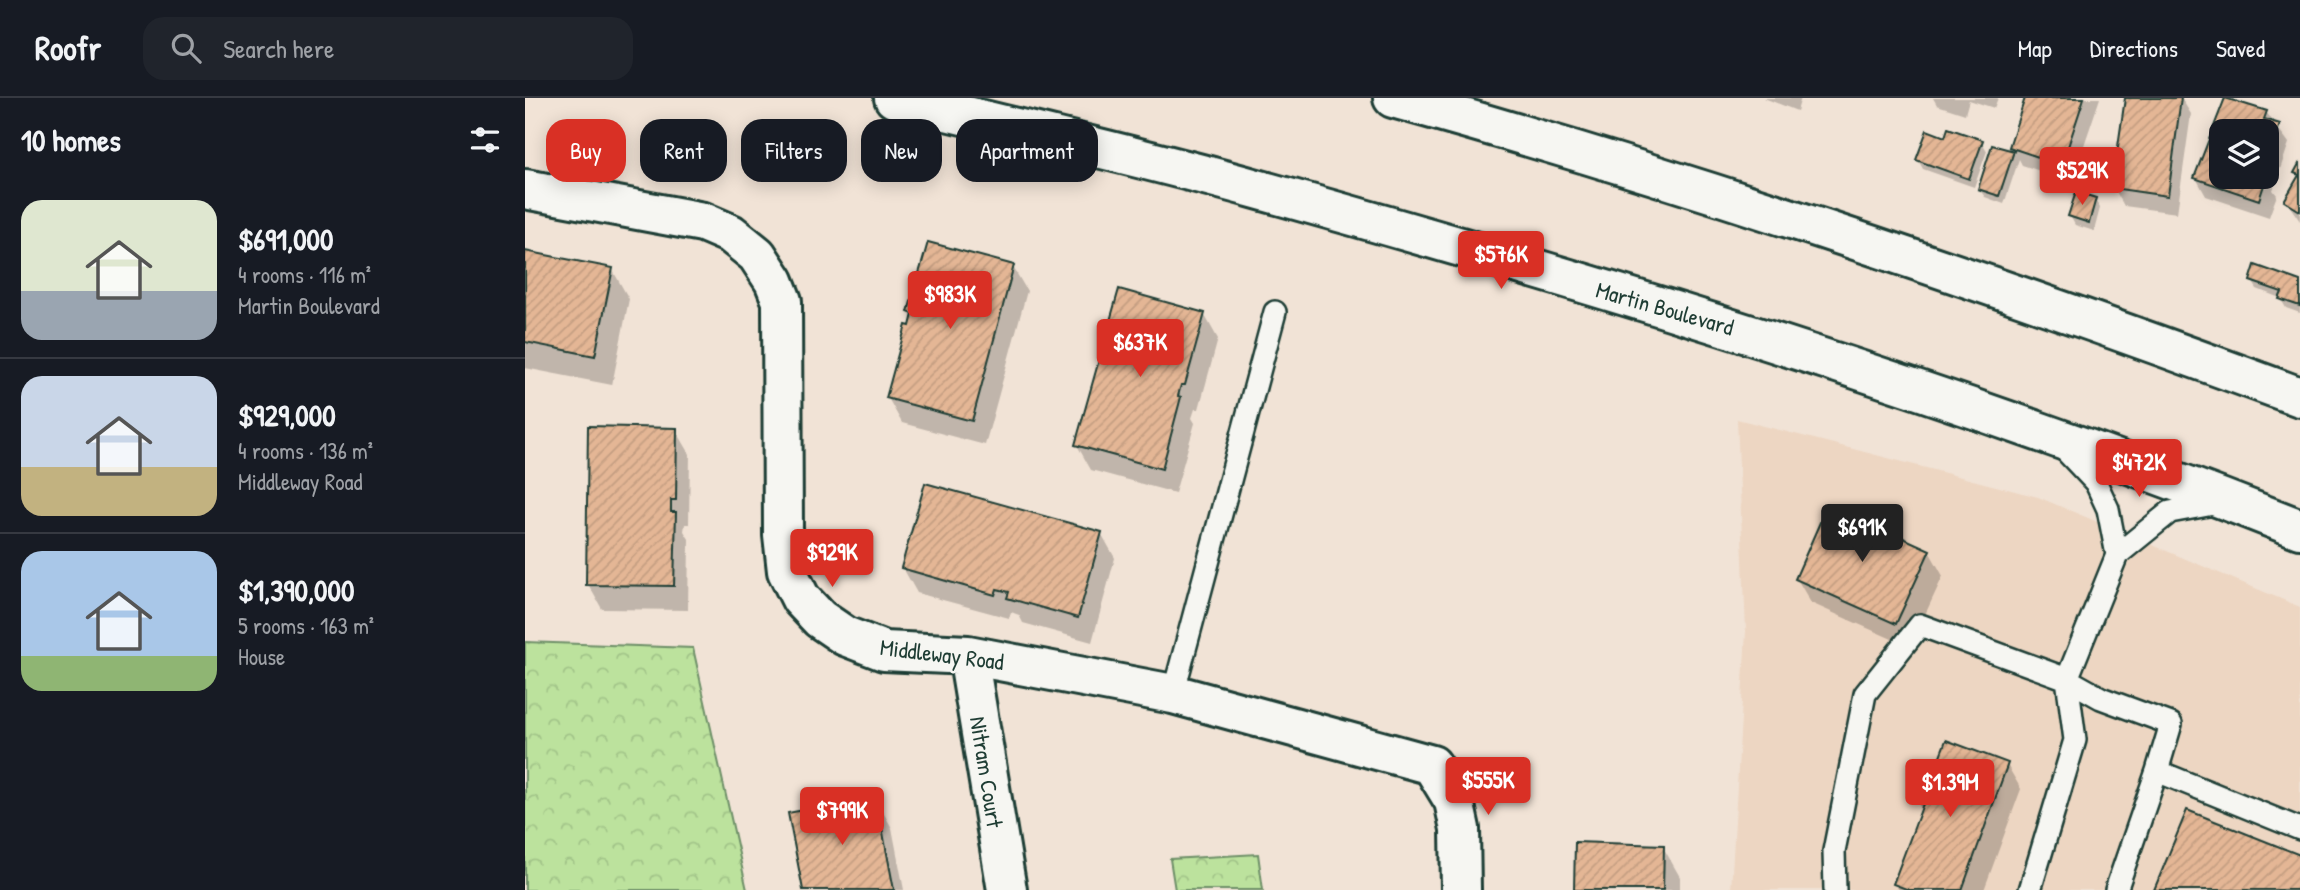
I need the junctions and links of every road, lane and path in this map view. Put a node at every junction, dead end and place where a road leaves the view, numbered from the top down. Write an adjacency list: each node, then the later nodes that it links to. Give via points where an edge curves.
1 (894, 98): 6 (main road, Martin Boulevard, via 1278,195 1743,331)
2 (1393, 98): 5 (main road, via 1693,186 2005,289)
3 (525, 189): 10 (main road, Middleway Road, via 703,222 731,234 757,255 782,300 783,535 787,571 801,599 820,620 845,636 884,651)
4 (1275, 312): 12 (lane)
5 (2300, 397)
6 (2050, 434): 7 (main road, Martin Boulevard); 9 (lane, via 2096,483 2108,509)
7 (2230, 501): 8 (main road, Martin Boulevard); 9 (lane, via 2170,512)
8 (2300, 529)
9 (2117, 555): 11 (lane)
10 (968, 655): 12 (main road, Middleway Road); 15 (main road, Nitram Court)
11 (2067, 679): 13 (lane, via 2101,698 2171,724); 17 (lane, via 1920,625 1865,694 1834,851); 18 (lane, via 2075,740)
12 (1173, 694): 16 (main road, Middleway Road, via 1432,765 1454,802 1460,829)
13 (2157, 771): 14 (lane); 19 (lane)
14 (2300, 830)
15 (1007, 890)
16 (1461, 890)
17 (1835, 890)
18 (2030, 890)
19 (2116, 890)

